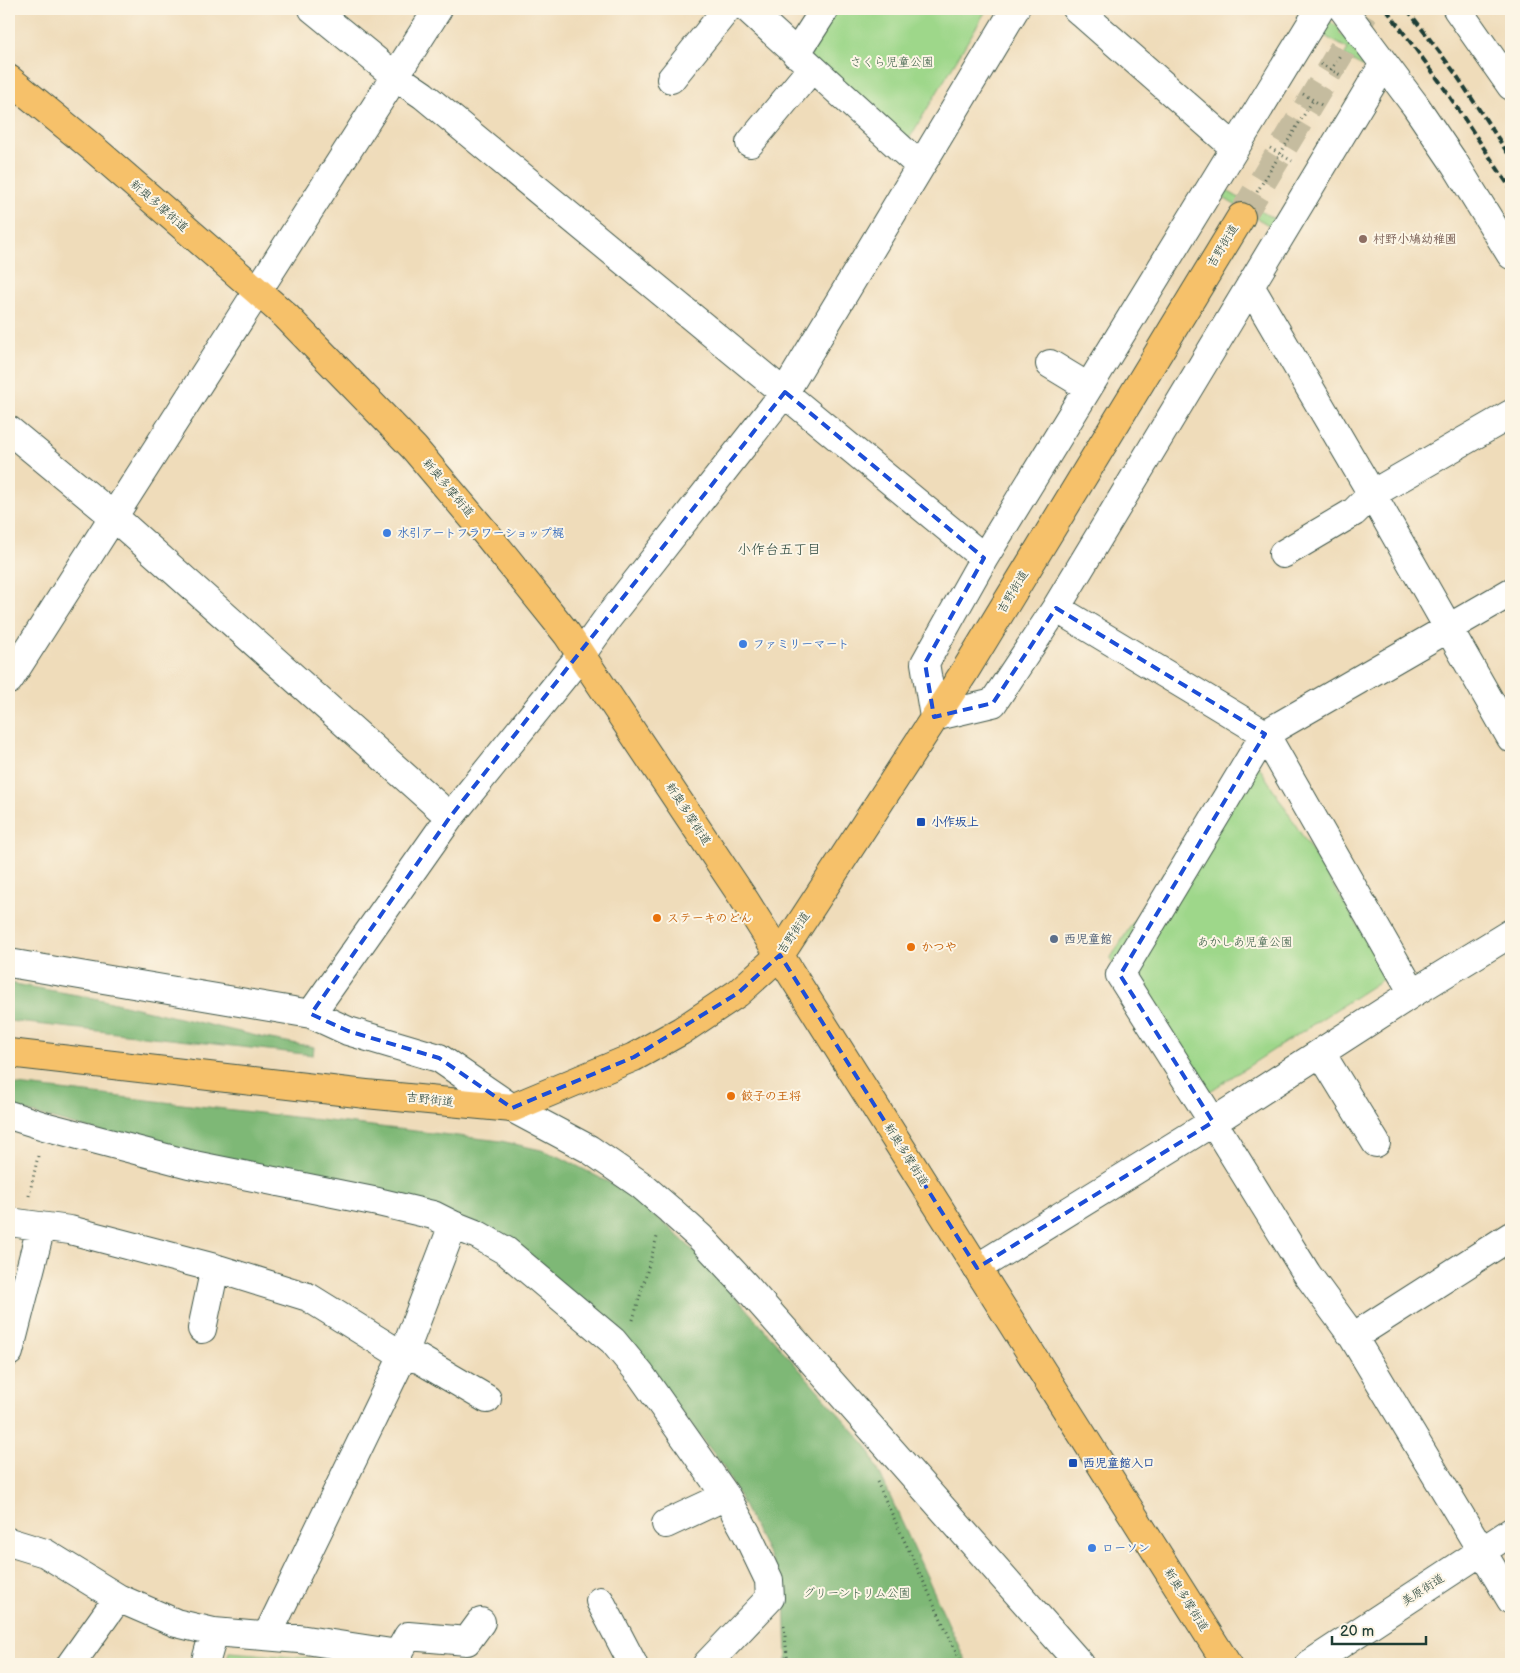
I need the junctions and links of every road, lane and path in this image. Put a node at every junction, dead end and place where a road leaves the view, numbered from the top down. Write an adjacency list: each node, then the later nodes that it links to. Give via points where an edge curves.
1 (313, 9): 16 (street)
2 (438, 9): 16 (street)
3 (727, 9): 19 (street)
4 (748, 9): 12 (street)
5 (826, 9): 12 (street)
6 (1015, 9): 28 (street)
7 (1077, 9): 26 (street)
8 (1320, 9): 26 (street)
9 (1343, 9): 14 (street)
10 (1457, 9): 20 (street)
11 (1343, 50): 15 (path)
12 (804, 61): 24 (street); 28 (street)
13 (1318, 62): 15 (path)
14 (1384, 64): 32 (street, via 1455,164); 33 (street)
15 (1331, 70): 17 (path)
16 (395, 76): 34 (street); 37 (street, via 431,101)
17 (1344, 77)
18 (9, 79): 34 (main road, 新奥多摩街道)
19 (670, 79)
20 (1511, 86)
21 (1300, 92): 22 (path)
22 (1313, 100): 23 (path); 27 (path)
23 (1325, 108)
24 (750, 143)
25 (1267, 146): 27 (path)
26 (1235, 148): 36 (street)
27 (1280, 154): 29 (path); 30 (path)
28 (920, 166): 37 (street)
29 (1299, 166)
30 (1256, 194)
31 (1241, 217): 49 (main road, 吉野街道)
32 (1511, 256)
33 (1250, 286): 40 (street); 45 (street)
34 (258, 291): 41 (street); 47 (main road, 新奥多摩街道, via 414,448 489,536 568,634)
35 (1050, 364): 36 (street)
36 (1088, 387): 43 (street)
37 (785, 392): 43 (street); 47 (street)
38 (1511, 414): 40 (street)
39 (9, 430): 41 (street)
40 (1372, 494): 42 (street, via 1354,512); 46 (street)
41 (113, 516): 48 (street); 52 (street)
42 (1282, 554)
43 (984, 558): 49 (street, via 925,663)
44 (1511, 592): 46 (street)
45 (1056, 608): 49 (street, via 993,703); 50 (street)
46 (1448, 628): 50 (street); 51 (street)
47 (581, 655): 52 (street); 54 (main road, 新奥多摩街道)
48 (9, 680)
49 (934, 717): 54 (main road, 吉野街道)
50 (1265, 734): 56 (street); 62 (street, via 1120,975)
51 (1511, 738)
52 (450, 817): 57 (street)
53 (1511, 933): 56 (street)
54 (780, 955): 60 (main road, 吉野街道, via 738,993 681,1031 634,1056); 70 (main road, 新奥多摩街道)
55 (9, 963): 57 (street)
56 (1413, 993): 59 (street)
57 (311, 1014): 60 (street, via 348,1031 439,1058)
58 (9, 1053): 60 (main road, 吉野街道)
59 (1321, 1053): 62 (street); 64 (street)
60 (512, 1108): 77 (street, via 589,1149 641,1185 670,1210 744,1284)
61 (9, 1115): 63 (street)
62 (1214, 1122): 70 (street); 73 (street, via 1307,1274)
63 (44, 1126): 65 (path); 66 (street, via 188,1164 433,1215)
64 (1376, 1142)
65 (24, 1224): 69 (street, via 70,1230); 74 (street)
66 (453, 1226): 75 (street); 78 (street, via 478,1235 506,1251 613,1341 641,1375)
67 (659, 1232): 71 (path)
68 (1511, 1236): 73 (street)
69 (215, 1268): 72 (street); 75 (street, via 308,1296)
70 (977, 1268): 96 (main road, 新奥多摩街道)
71 (633, 1323)
72 (202, 1329)
73 (1353, 1336): 82 (street)
74 (9, 1352)
75 (403, 1356): 76 (street, via 419,1359); 88 (street)
76 (487, 1399)
77 (878, 1436): 94 (path, via 872,1466 874,1474); 95 (street)
78 (726, 1496): 79 (street); 93 (street, via 769,1580 770,1598)
79 (666, 1524)
80 (1511, 1532): 82 (street, 美原街道)
81 (9, 1542): 83 (street, via 45,1553)
82 (1482, 1551): 84 (street); 97 (street, 美原街道)
83 (118, 1598): 87 (street, via 176,1623); 90 (street)
84 (1511, 1600)
85 (600, 1601): 92 (street)
86 (481, 1622): 89 (street, via 467,1641 408,1636)
87 (214, 1632): 88 (street); 91 (street)
88 (267, 1636): 89 (street)
89 (398, 1659)
90 (71, 1664)
91 (205, 1664)
92 (633, 1664)
93 (707, 1664)
94 (962, 1664)
95 (1080, 1664)
96 (1227, 1664)
97 (1310, 1664)

